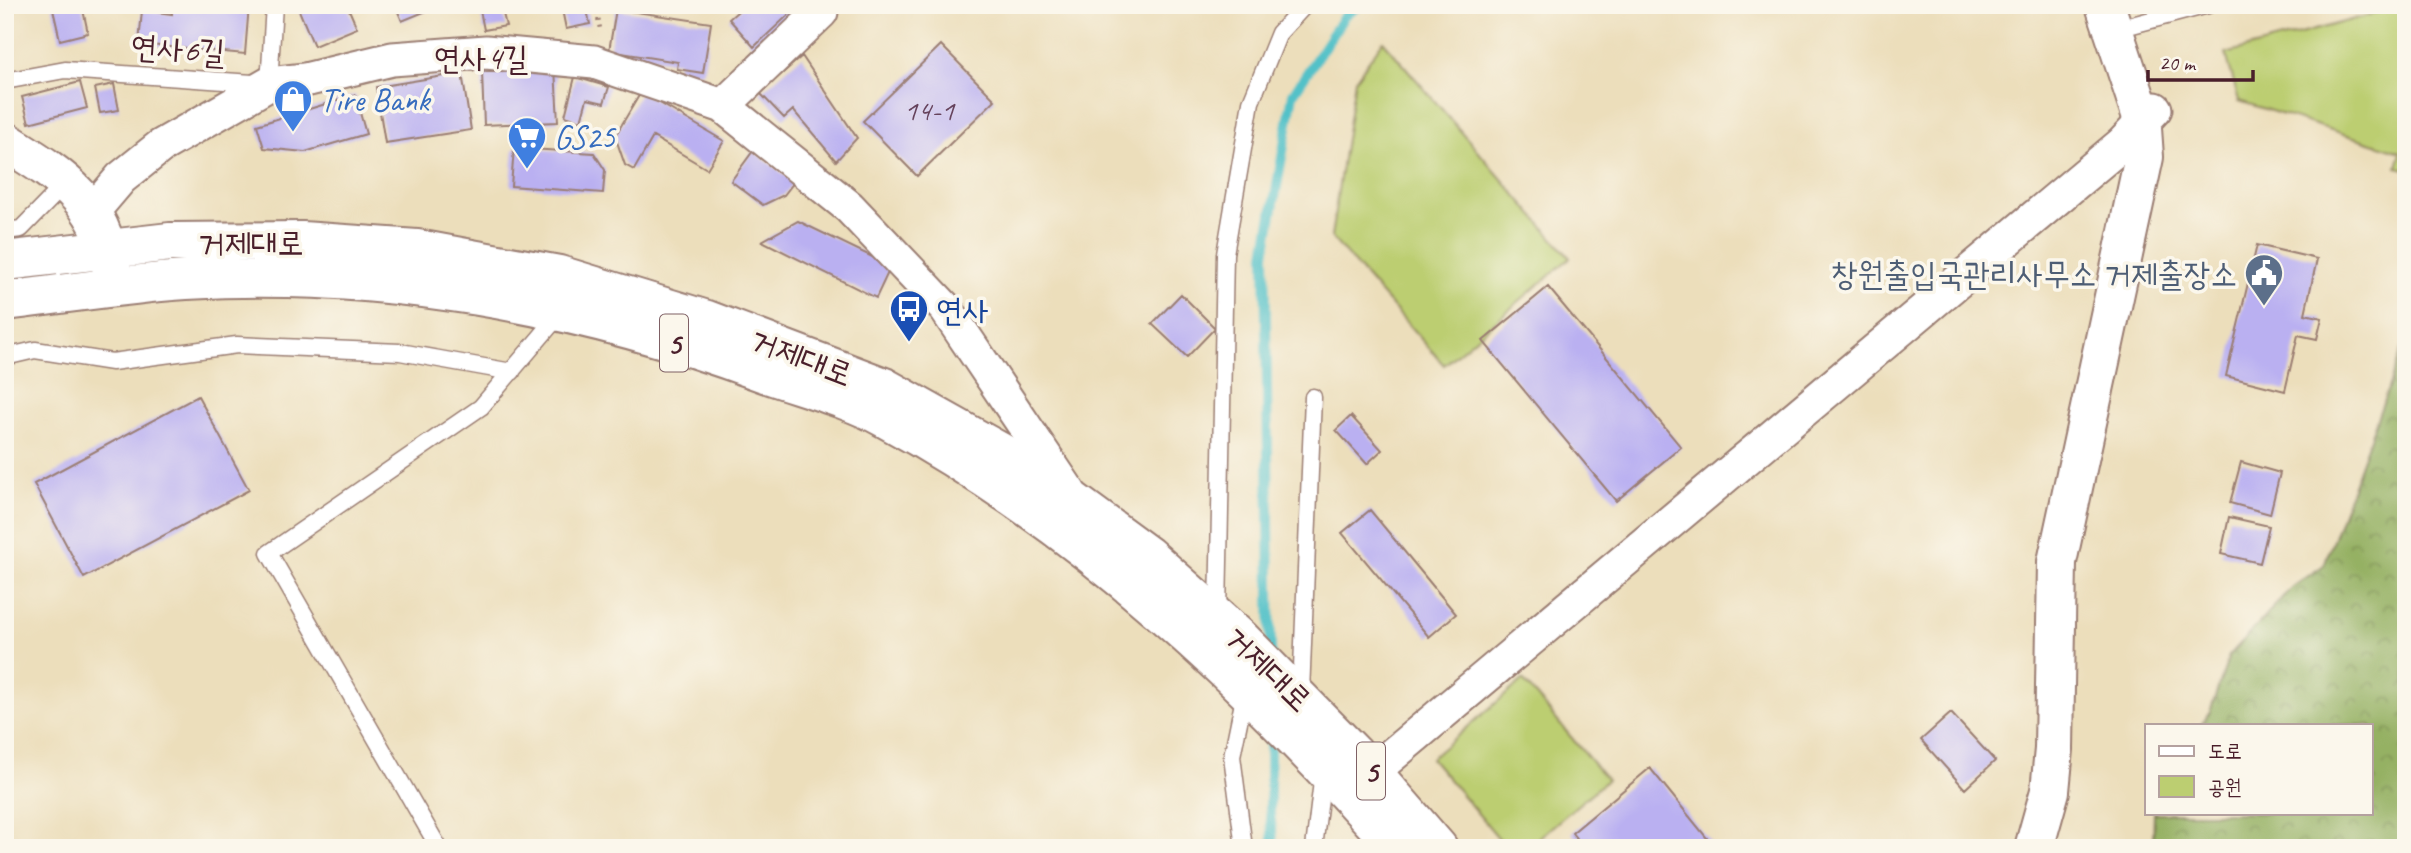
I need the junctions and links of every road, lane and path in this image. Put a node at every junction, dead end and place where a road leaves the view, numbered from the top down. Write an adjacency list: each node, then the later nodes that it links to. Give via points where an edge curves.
1 (274, 5): 7 (lane, 연사6길)
2 (821, 5): 8 (street, via 821,12)
3 (1305, 5): 23 (lane, via 1279,33 1251,102 1225,254)
4 (2208, 5): 5 (lane)
5 (2119, 16): 9 (main road)
6 (5, 81): 7 (lane, 연사6길, via 65,70)
7 (269, 84): 8 (street, 연사4길, via 392,59 486,52 594,62); 12 (street, 연사4길, via 161,146 121,178)
8 (723, 106): 22 (street, 연사4길, via 849,207 946,309)
9 (2150, 113): 27 (street, via 2122,144); 33 (main road, via 2057,562 2054,749 2050,791); 34 (main road, via 2164,136 2163,160 2072,578 2074,714 2068,787)
10 (5, 141): 11 (main road)
11 (66, 183): 12 (main road); 13 (lane, via 21,229)
12 (93, 211): 14 (main road)
13 (5, 231)
14 (109, 249): 15 (main road, 거제대로 / 5); 16 (main road); 22 (main road, 거제대로 / 5, via 170,242 302,241 417,249 559,275 707,320 884,387 1027,467)
15 (5, 261)
16 (114, 288): 17 (main road, 거제대로 / 5); 18 (main road, 거제대로 / 5, via 186,280 314,279 424,287)
17 (5, 301)
18 (561, 312): 20 (lane); 24 (main road, 거제대로 / 5, via 704,351 882,416 1014,496 1130,583)
19 (5, 357): 20 (lane, via 35,351 112,362 237,345 400,352)
20 (512, 372): 28 (lane, via 481,407 269,553)
21 (1312, 397): 25 (lane)
22 (1075, 501): 23 (main road, 거제대로 / 5, via 1147,555)
23 (1229, 629): 25 (main road, 거제대로 / 5)
24 (1246, 688): 25 (main road, 거제대로 / 5); 29 (lane, via 1233,756)
25 (1296, 716): 26 (main road, 거제대로 / 5); 27 (main road, 거제대로 / 5)
26 (1324, 767): 30 (lane); 31 (main road, 거제대로 / 5)
27 (1372, 772): 32 (main road, 거제대로 / 5)
28 (439, 848)
29 (1244, 848)
30 (1314, 848)
31 (1397, 848)
32 (1438, 848)
33 (2034, 848)
34 (2055, 848)

